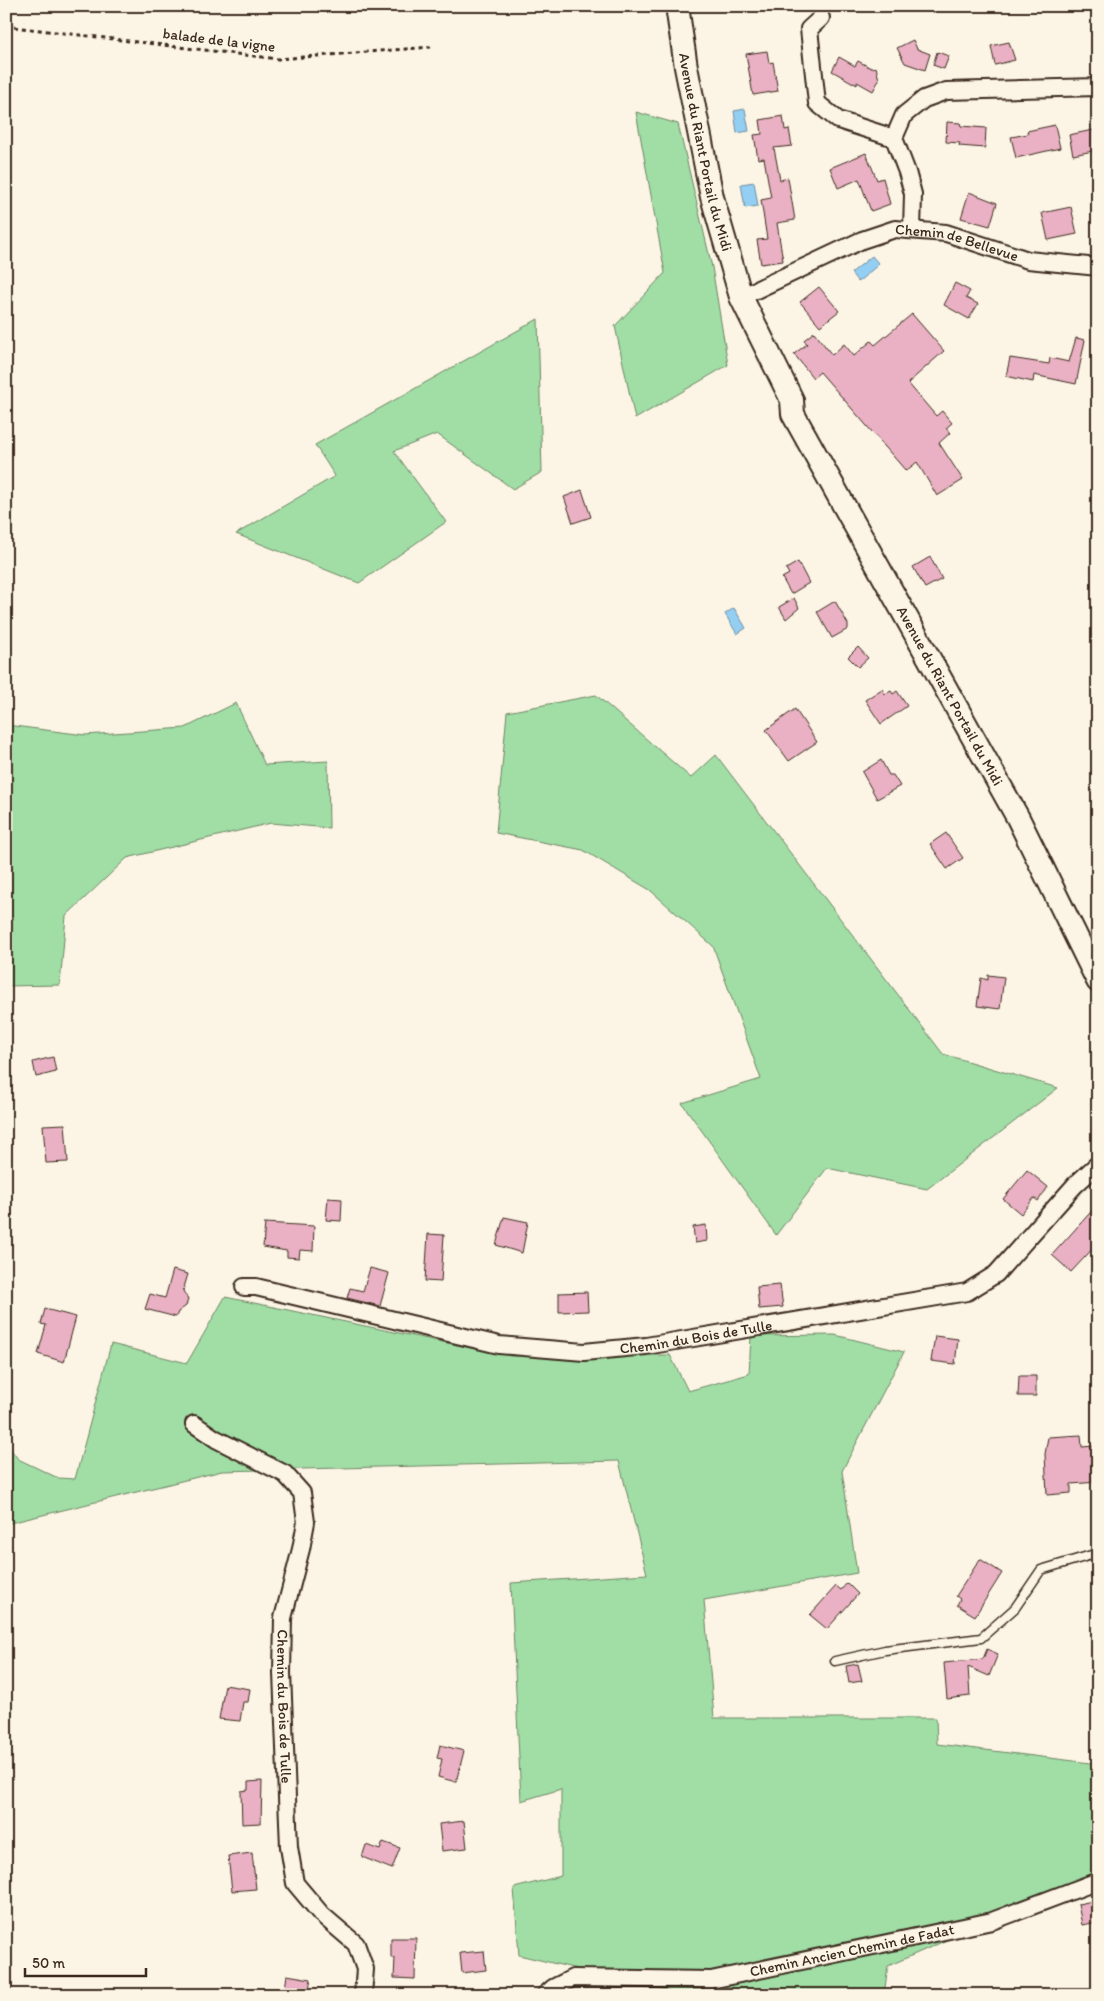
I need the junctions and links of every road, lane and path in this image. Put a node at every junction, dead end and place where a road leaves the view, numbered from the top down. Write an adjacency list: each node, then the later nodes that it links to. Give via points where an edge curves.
1 (677, 6): 9 (main road, Avenue du Riant Portail du Midi, via 712,197)
2 (824, 12): 6 (street, via 809,29 817,103 838,120)
3 (6, 26): 4 (path, balade de la vigne, via 278,59)
4 (431, 48)
5 (1098, 87): 6 (street, via 946,92 924,99 904,115)
6 (894, 138): 7 (street, via 913,194)
7 (912, 230): 8 (street, Chemin de Bellevue, via 946,233 1028,260); 9 (street, Chemin de Bellevue, via 896,228 862,240)
8 (1098, 267)
9 (741, 297): 10 (main road, Avenue du Riant Portail du Midi, via 792,400 793,414 1018,818)
10 (1098, 981)
11 (1098, 1164): 12 (street, Chemin du Bois de Tulle, via 1075,1185 996,1274 967,1292 646,1346 584,1352 499,1345 256,1287)
12 (244, 1287)
13 (194, 1424): 17 (street, Chemin du Bois de Tulle, via 216,1439 285,1474 302,1493 306,1522 283,1618 289,1847 295,1883 320,1914 356,1944 365,1969)
14 (1098, 1553): 15 (lane, via 1041,1570 1015,1608 980,1638)
15 (835, 1660)
16 (1098, 1881): 18 (street, Chemin Ancien Chemin de Fadat, via 992,1921 721,1978 573,1978)
17 (363, 1995)
18 (545, 1995)

